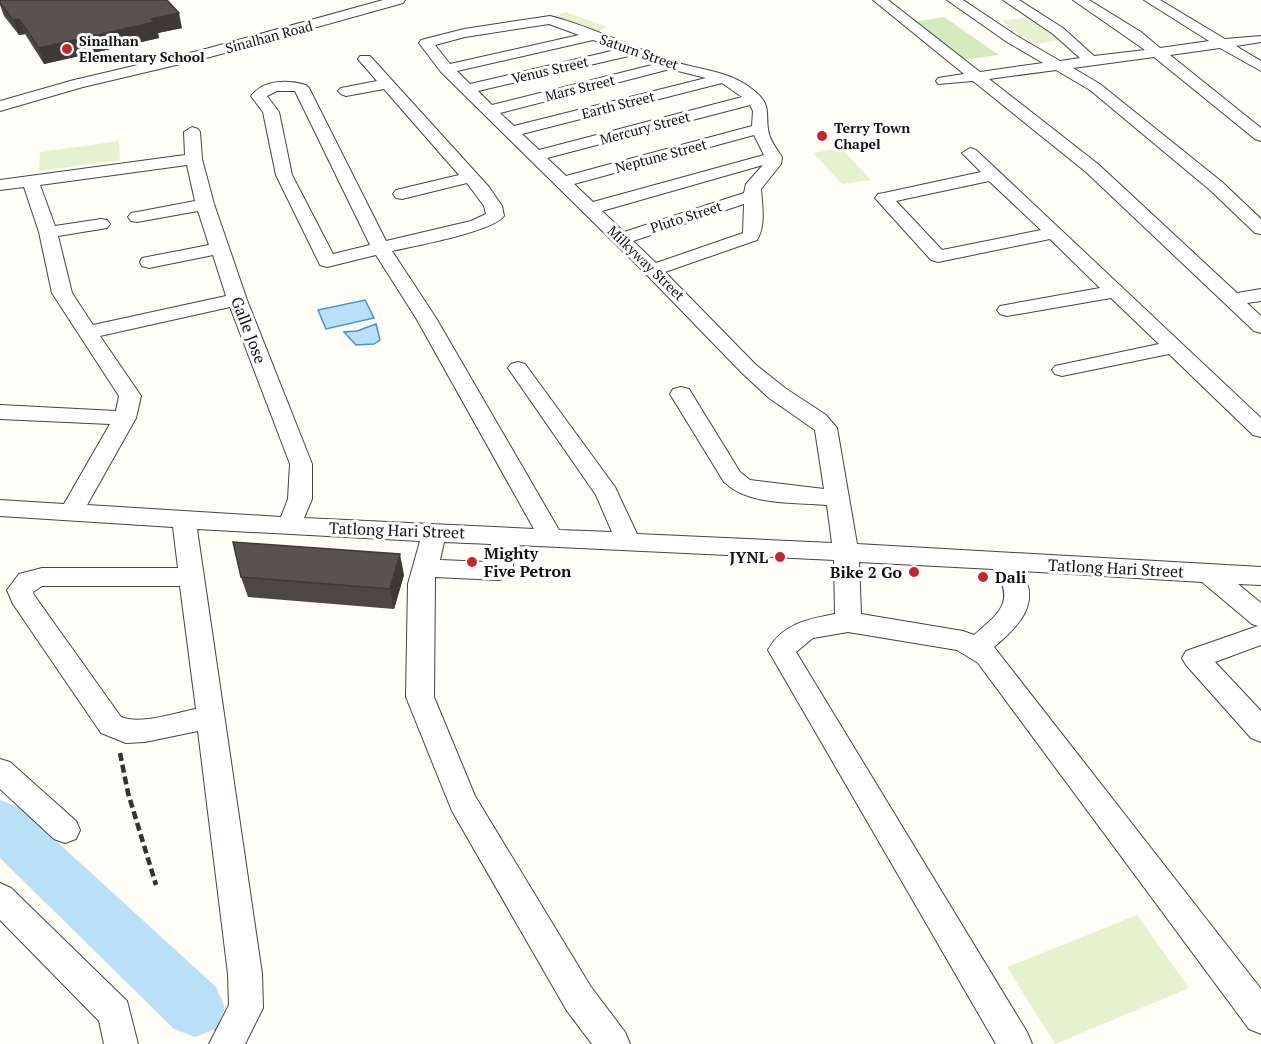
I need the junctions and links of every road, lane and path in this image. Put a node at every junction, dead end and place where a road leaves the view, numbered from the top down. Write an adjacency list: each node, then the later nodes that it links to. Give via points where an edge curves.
1 (398, 0): 29 (street, Sinalhan Road)
2 (880, 0): 22 (street)
3 (954, 0): 19 (street, via 1012,39)
4 (1010, 0): 17 (street, via 1058,31)
5 (1080, 0): 14 (street, via 1136,34)
6 (1150, 0): 11 (street)
7 (510, 25): 8 (street); 9 (street, via 550,20); 12 (street)
8 (465, 33): 15 (street); 21 (street, Milkyway Street, via 426,43)
9 (591, 36): 12 (street, Saturn Street); 13 (street, Saturn Street)
10 (1256, 39): 11 (street)
11 (1222, 44): 14 (street); 20 (street)
12 (539, 49): 15 (street, Saturn Street)
13 (632, 51): 18 (street, Saturn Street); 26 (street, Venus Street)
14 (1158, 53): 17 (street); 34 (street)
15 (498, 58): 21 (street, Saturn Street)
16 (365, 59): 25 (street)
17 (1091, 61): 19 (street)
18 (670, 65): 23 (street, Saturn Street); 30 (street, Mars Street)
19 (1062, 66): 22 (street); 50 (street, via 1095,87 1216,186)
20 (1261, 67)
21 (446, 69): 26 (street, Milkyway Street)
22 (977, 76): 24 (street); 60 (street, via 1092,168)
23 (724, 78): 28 (street, Saturn Street); 33 (street, Earth Street)
24 (943, 81)
25 (387, 84): 27 (street); 40 (street)
26 (468, 89): 30 (street, Milkyway Street)
27 (346, 92)
28 (754, 99): 31 (street, via 761,111); 36 (street, Mercury Street)
29 (0, 106)
30 (489, 111): 33 (street, Milkyway Street)
31 (760, 129): 37 (street); 42 (street, Neptune Street)
32 (192, 132): 38 (street, Galle Jose)
33 (511, 132): 36 (street, Milkyway Street)
34 (1259, 133)
35 (970, 153): 39 (street)
36 (535, 156): 42 (street, Milkyway Street)
37 (774, 158): 45 (street, via 752,188); 47 (street)
38 (194, 159): 41 (street); 46 (street, Galle Jose)
39 (993, 175): 52 (street); 52 (street, via 884,198 938,256)
40 (471, 177): 44 (street); 55 (street, via 493,206 495,216 477,225)
41 (30, 180): 43 (street); 51 (street)
42 (562, 182): 47 (street, Milkyway Street)
43 (0, 184)
44 (402, 194)
45 (752, 196): 53 (street, Pluto Street); 57 (street, via 751,236)
46 (205, 204): 48 (street); 54 (street, Galle Jose)
47 (589, 209): 53 (street, Milkyway Street)
48 (136, 217)
49 (101, 224): 51 (street)
50 (1261, 229)
51 (48, 232): 64 (street, via 62,293)
52 (1054, 233): 58 (street)
53 (621, 238): 57 (street, Milkyway Street)
54 (220, 248): 56 (street); 61 (street, Galle Jose)
55 (381, 249): 55 (street, via 327,261 284,175 271,112 259,96 263,91 287,86 301,88); 79 (street, via 426,318)
56 (148, 261)
57 (653, 270): 72 (street, Milkyway Street, via 764,383 826,428)
58 (1115, 291): 62 (street); 65 (street)
59 (1261, 295): 60 (street)
60 (1233, 299): 63 (street)
61 (237, 300): 64 (street); 76 (street, Galle Jose, via 301,464 300,499)
62 (1007, 310)
63 (1261, 327)
64 (89, 332): 70 (street, via 130,396)
65 (1175, 346): 67 (street); 71 (street)
66 (518, 368): 80 (street, via 607,493)
67 (1062, 370)
68 (681, 394): 72 (street, via 732,477 742,486)
69 (0, 412): 70 (street)
70 (125, 418): 74 (street)
71 (1261, 430)
72 (836, 498): 81 (street, Milkyway Street)
73 (0, 508): 74 (street, Tatlong Hari Street)
74 (71, 512): 75 (street, Tatlong Hari Street)
75 (184, 518): 76 (street, Tatlong Hari Street); 86 (street)
76 (289, 526): 77 (street, Tatlong Hari Street)
77 (435, 531): 78 (street, Tatlong Hari Street); 83 (street)
78 (505, 535): 79 (street, Tatlong Hari Street); 83 (street, via 499,571)
79 (551, 537): 80 (street, Tatlong Hari Street)
80 (628, 541): 81 (street, Tatlong Hari Street)
81 (846, 552): 82 (street, Tatlong Hari Street); 88 (street, Milkyway Street)
82 (1000, 561): 84 (street, Tatlong Hari Street); 90 (street, via 1017,585 1018,598 1014,609)
83 (425, 567): 101 (street, via 421,584 420,697 464,802 579,999)
84 (1208, 573): 85 (street, Tatlong Hari Street); 87 (street)
85 (1261, 576)
86 (190, 577): 91 (street); 93 (street, via 42,577 28,581 20,590 111,724)
87 (1261, 617)
88 (848, 622): 90 (street, via 963,641); 102 (street, via 806,629 782,650)
89 (1261, 635): 92 (street, via 1195,658)
90 (976, 648): 98 (street, via 987,656)
91 (212, 717): 93 (street); 100 (street, via 245,974 246,1008)
92 (1261, 730)
93 (126, 731): 96 (path, via 120,749 128,793)
94 (0, 771): 95 (street)
95 (65, 830)
96 (156, 885)
97 (0, 898): 99 (street, via 115,1014)
98 (1261, 1017)
99 (121, 1044)
100 (226, 1044)
101 (613, 1044)
102 (1015, 1044)

